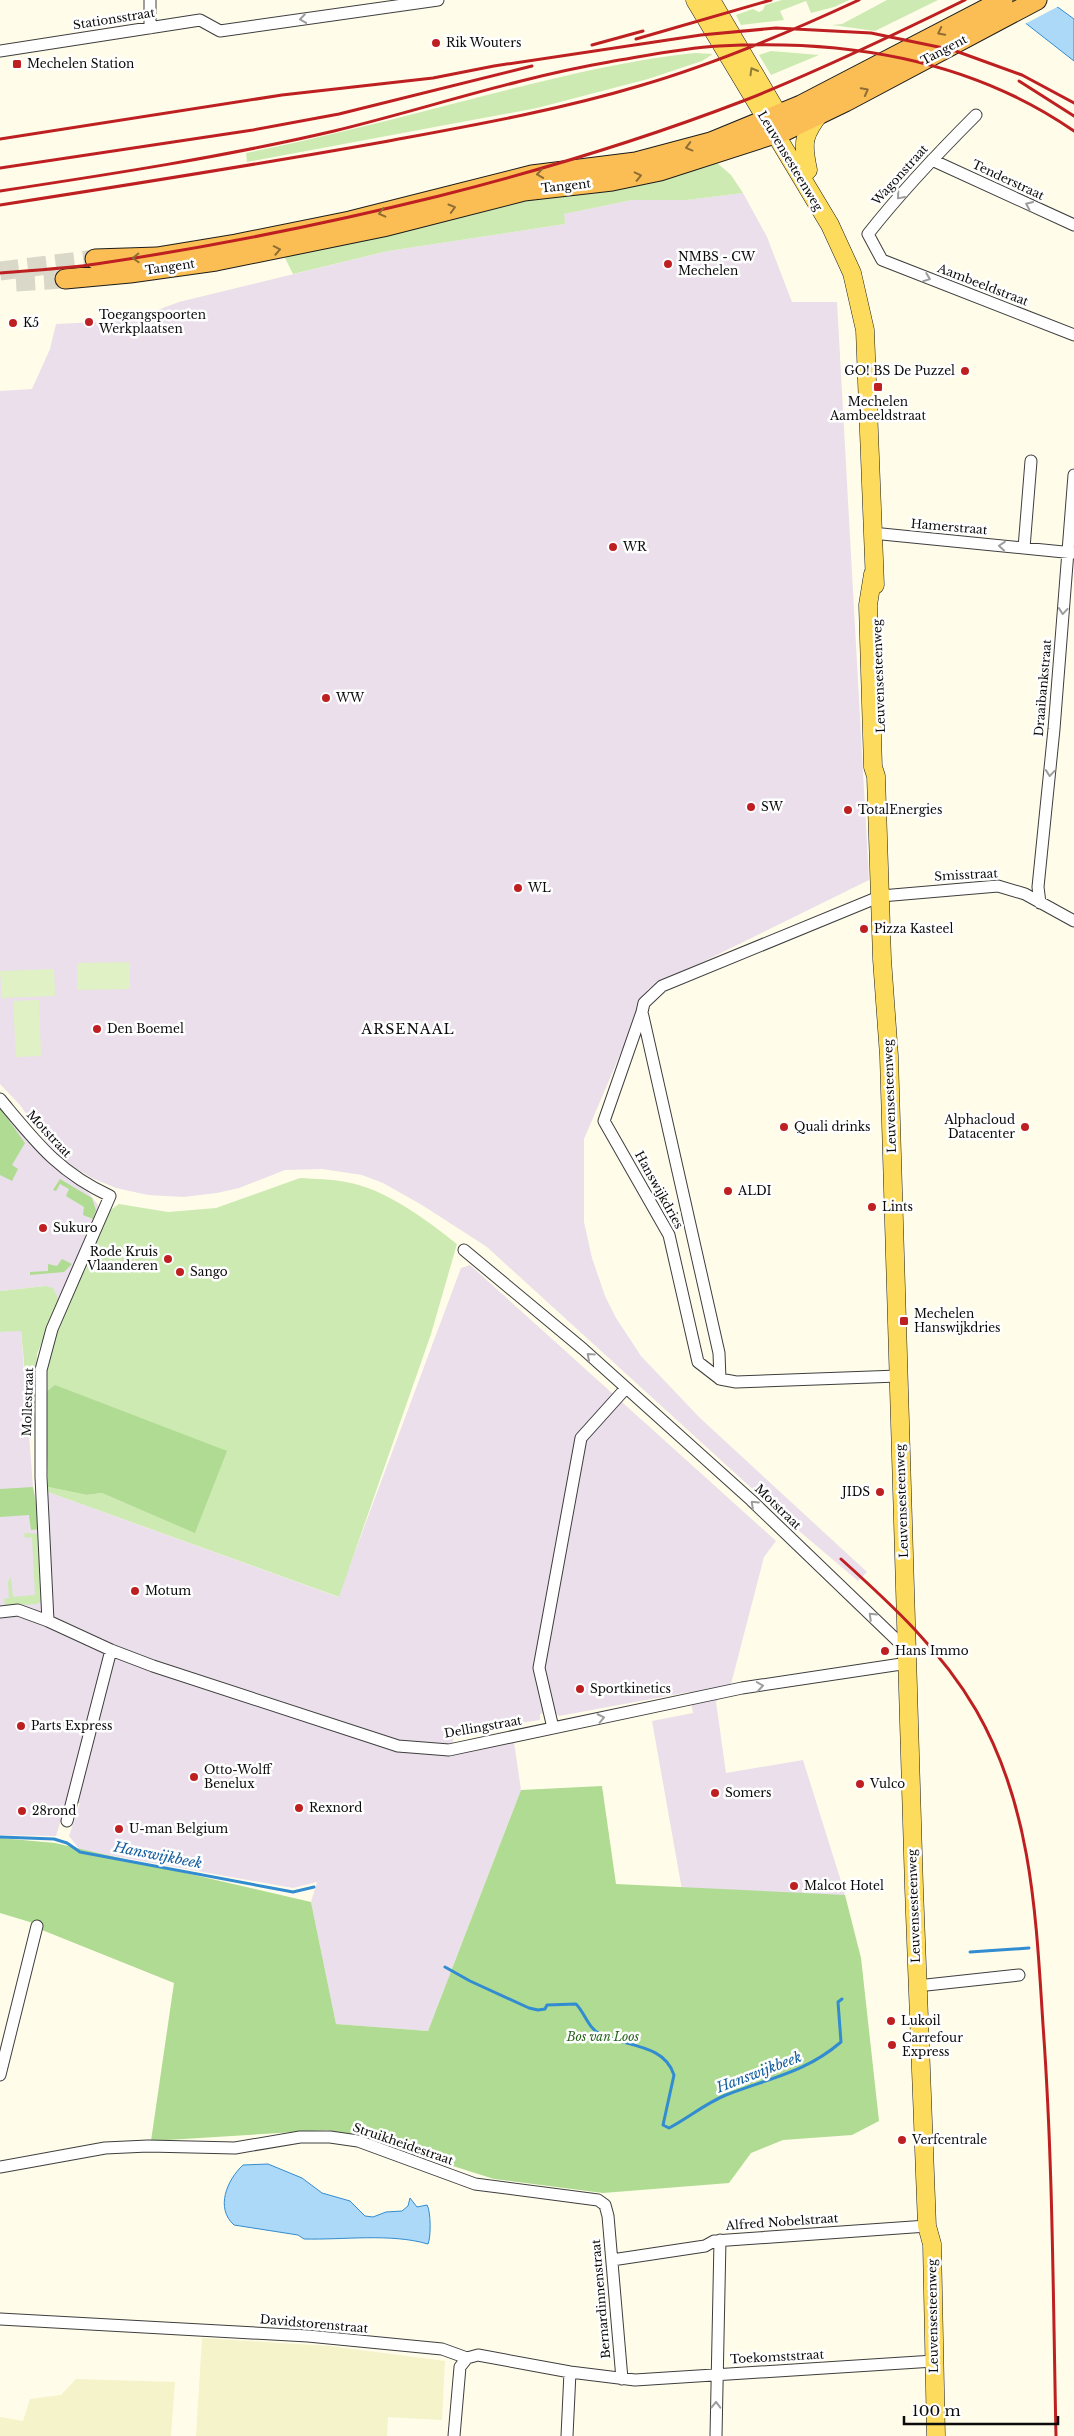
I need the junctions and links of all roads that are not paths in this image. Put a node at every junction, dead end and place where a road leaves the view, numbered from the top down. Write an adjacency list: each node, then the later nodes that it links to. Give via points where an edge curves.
1 (150, 0): 10 (street)
2 (348, 0): 8 (street)
3 (438, 0): 8 (street, Stationsstraat)
4 (695, 0): 14 (main road, Leuvensesteenweg)
5 (711, 0): 14 (main road, Leuvensesteenweg, one-way to 5)
6 (1003, 0): 9 (highway, Tangent)
7 (1037, 0): 9 (highway, Tangent)
8 (351, 12): 10 (street, Stationsstraat, one-way to 10, via 220,31 200,20)
9 (991, 16): 12 (highway, Tangent, one-way to 9); 14 (highway, Tangent, one-way to 14, via 801,105)
10 (150, 28): 11 (street, Stationsstraat)
11 (0, 51)
12 (821, 112): 14 (highway, Tangent); 16 (main road, via 810,126 803,146)
13 (976, 115): 15 (street, Wagonstraat)
14 (776, 124): 16 (main road, Leuvensesteenweg); 18 (highway, Tangent, one-way to 18, via 636,162 532,175 360,218 236,244 157,257); 20 (highway, Tangent, one-way to 14, via 216,261 383,226 524,191 633,177 715,154); 21 (main road, Leuvensesteenweg, via 846,258 858,293)
15 (932, 160): 17 (street, Tenderstraat, one-way to 15); 19 (street, Wagonstraat, one-way to 19, via 868,234)
16 (808, 170): 21 (main road, Leuvensesteenweg, via 862,270 869,316)
17 (1074, 224)
18 (95, 259)
19 (882, 260): 22 (street, Aambeeldstraat, one-way to 22)
20 (65, 279)
21 (865, 330): 25 (main road, Leuvensesteenweg)
22 (1074, 335)
23 (1031, 461): 26 (street)
24 (1074, 475): 27 (street, Draaibankstraat)
25 (872, 533): 26 (street, Hamerstraat, one-way to 25); 28 (main road, Leuvensesteenweg, via 882,768 876,776)
26 (1024, 548): 27 (street, Hamerstraat)
27 (1071, 552): 29 (street, Draaibankstraat, one-way to 29, via 1038,887)
28 (881, 896): 29 (street, Smisstraat, via 998,886 1025,894); 31 (street, Hanswijkdries, via 662,986 644,1003); 35 (main road, Leuvensesteenweg, via 893,1152)
29 (1040, 904): 30 (street, Smisstraat)
30 (1074, 921)
31 (642, 1012): 36 (street, Hanswijkdries, via 719,1353); 36 (street, Hanswijkdries, via 604,1121 670,1235 698,1362)
32 (0, 1099): 33 (street, Motstraat, via 34,1141 61,1167 86,1185)
33 (110, 1196): 39 (street, Mollestraat, via 52,1329 41,1370 41,1477)
34 (464, 1250): 37 (street, Motstraat, one-way to 34)
35 (898, 1376): 36 (street, via 736,1382); 41 (main road, Leuvensesteenweg)
36 (720, 1379)
37 (626, 1388): 41 (street, Motstraat, one-way to 37, via 751,1500); 42 (street, via 581,1438 539,1668)
38 (0, 1612): 39 (street, Dellingstraat, via 18,1610)
39 (48, 1621): 40 (street, Dellingstraat)
40 (111, 1650): 42 (street, Dellingstraat, via 398,1746 449,1750); 43 (street)
41 (907, 1656): 42 (street, Dellingstraat, one-way to 41); 46 (main road, Leuvensesteenweg)
42 (553, 1728)
43 (68, 1821)
44 (37, 1926): 47 (street)
45 (1019, 1975): 46 (street)
46 (917, 1986): 51 (main road, Leuvensesteenweg)
47 (3, 2053): 48 (street)
48 (0, 2074)
49 (0, 2167): 50 (street, Struikheidestraat, via 105,2148 235,2148 300,2137 330,2137 358,2141 475,2184 598,2200 606,2205)
50 (608, 2216): 53 (street, Bernardinnenstraat)
51 (927, 2226): 52 (street, Alfred Nobelstraat); 56 (main road, Leuvensesteenweg, via 923,2244)
52 (720, 2240): 53 (street, Alfred Nobelstraat, via 705,2246); 58 (street)
53 (612, 2260): 59 (street, Bernardinnenstraat)
54 (0, 2318): 55 (street, Davidstorenstraat, via 308,2336 442,2349)
55 (466, 2358): 57 (street, Davidstorenstraat, via 478,2355); 60 (street, via 460,2367)
56 (930, 2361): 58 (street, Toekomststraat); 63 (main road, Leuvensesteenweg); 64 (main road, Leuvensesteenweg)
57 (570, 2372): 59 (street, Davidstorenstraat); 61 (street)
58 (717, 2374): 59 (street, Toekomststraat); 62 (street, one-way to 58)
59 (622, 2379)
60 (454, 2436)
61 (567, 2436)
62 (716, 2436)
63 (928, 2436)
64 (936, 2436)

